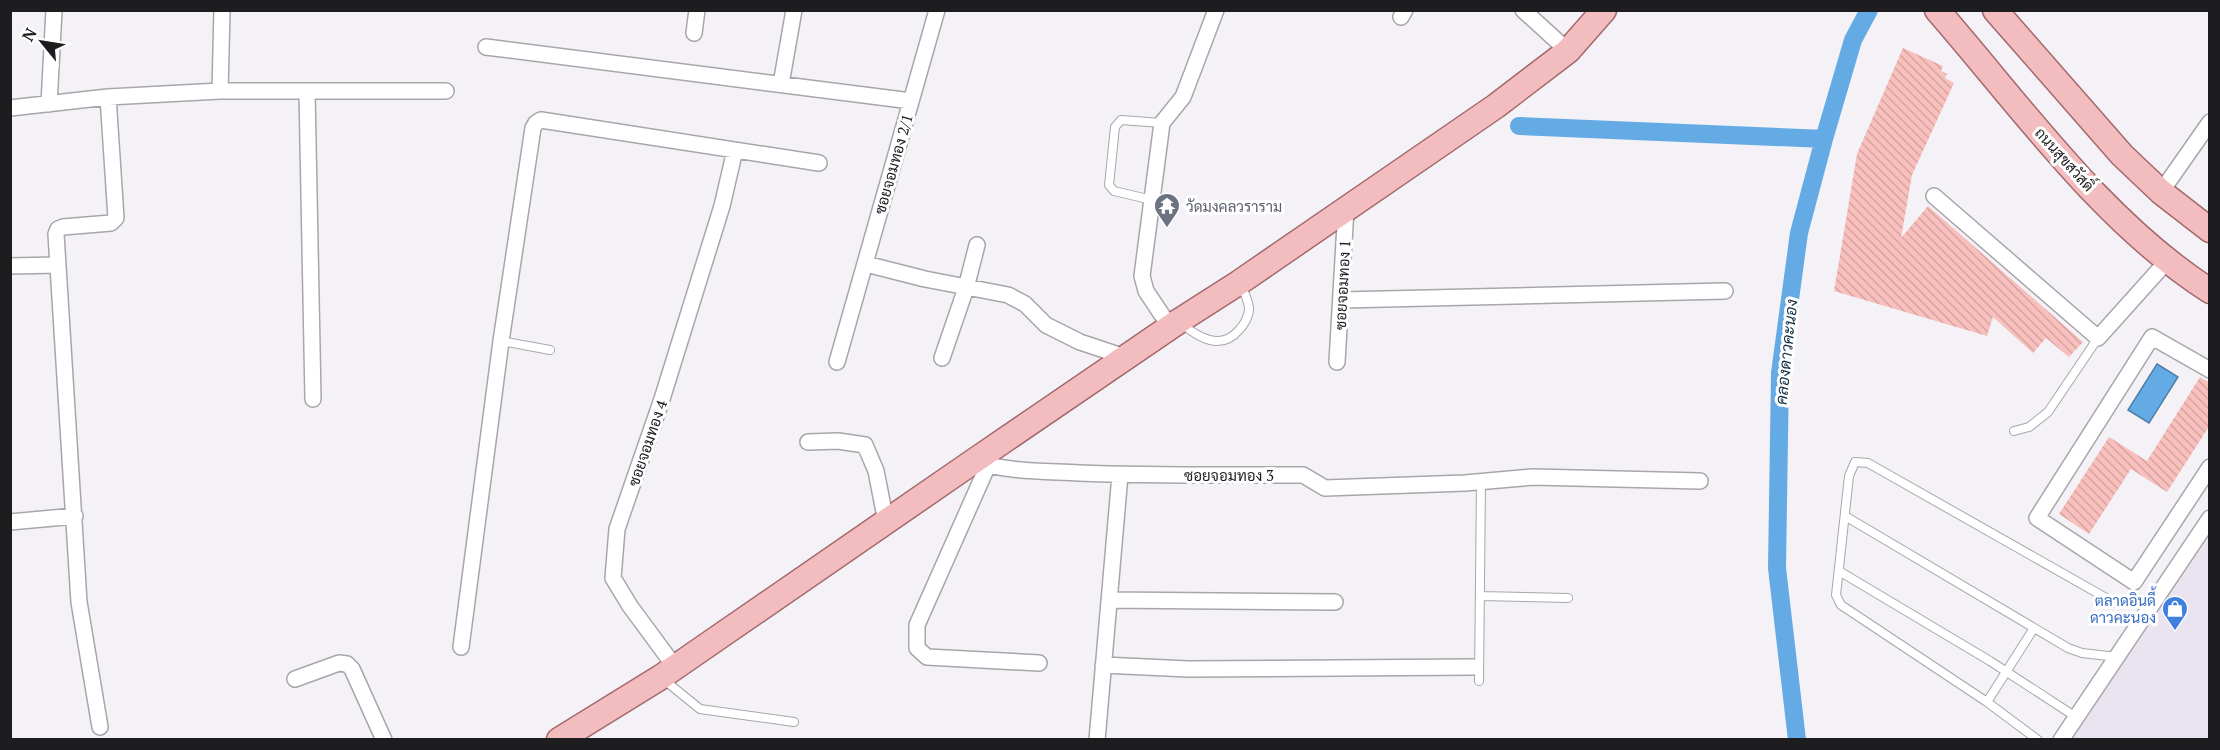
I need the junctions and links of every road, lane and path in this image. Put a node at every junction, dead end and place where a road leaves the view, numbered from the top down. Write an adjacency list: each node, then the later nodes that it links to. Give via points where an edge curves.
1 (54, 10): 20 (street)
2 (222, 10): 15 (street)
3 (697, 10): 11 (street)
4 (794, 10): 14 (street)
5 (937, 10): 19 (street)
6 (1216, 10): 23 (street, via 1184,96)
7 (1523, 10): 13 (street)
8 (1604, 10): 13 (main road)
9 (1995, 10): 26 (main road, via 2122,155)
10 (1941, 15): 32 (main road, ถนนสุขสวัสดิ์, via 2079,176)
11 (693, 33)
12 (486, 46): 14 (street, ซอยจอมทอง 2/1)
13 (1568, 51): 29 (main road, via 1496,106)
14 (781, 84): 19 (street, ซอยจอมทอง 2/1)
15 (220, 91): 16 (street); 18 (street)
16 (307, 91): 17 (street); 50 (street)
17 (446, 91)
18 (108, 97): 20 (street); 34 (street, via 116,218 111,223 58,229)
19 (911, 101): 33 (street, ซอยจอมทอง 2/1)
20 (49, 104): 21 (street)
21 (10, 108)
22 (2210, 122): 26 (street)
23 (1162, 123): 28 (street); 28 (lane, via 1121,120 1114,127 1109,185 1114,191)
24 (735, 150): 25 (street); 43 (street, via 541,120 536,123); 75 (street, ซอยจอมทอง 4, via 722,206 662,399 617,529 613,578)
25 (819, 162)
26 (2161, 192): 30 (main road)
27 (1934, 196): 42 (street)
28 (1152, 200): 41 (street, via 1142,276 1146,291)
29 (1346, 208): 36 (main road); 40 (street, ซอยจอมทอง 1)
30 (2210, 230)
31 (977, 245): 37 (street)
32 (2168, 260): 39 (main road, ถนนสุขสวัสดิ์); 42 (street)
33 (866, 264): 37 (street); 47 (street, ซอยจอมทอง 2/1)
34 (58, 265): 35 (street); 58 (street)
35 (10, 266)
36 (1240, 282): 41 (main road); 41 (lane, via 1249,309 1233,337 1211,341)
37 (966, 288): 45 (street); 46 (street, via 1008,295 1025,304 1047,325 1080,342)
38 (1725, 291): 40 (street)
39 (2210, 291)
40 (1341, 300): 48 (street, ซอยจอมทอง 1)
41 (1175, 324): 46 (main road)
42 (2098, 338): 51 (lane, via 2048,412 2029,427)
43 (501, 341): 44 (lane); 70 (street)
44 (550, 350)
45 (942, 358)
46 (1128, 358): 53 (main road)
47 (837, 362)
48 (1337, 362)
49 (2206, 362): 54 (street, via 2152,338 2037,518 2134,582)
50 (313, 399)
51 (2014, 431)
52 (808, 442): 62 (street, via 865,445 876,471)
53 (981, 463): 55 (street, ซอยจอมทอง 3, via 1029,471); 62 (main road); 72 (street, via 917,625 917,648 927,657)
54 (2210, 467)
55 (1120, 475): 57 (street, ซอยจอมทอง 3, via 1303,475 1325,488); 66 (street)
56 (1700, 481): 57 (street, ซอยจอมทอง 3, via 1533,477)
57 (1481, 482): 64 (lane)
58 (75, 516): 61 (street); 82 (street, via 79,602)
59 (1845, 516): 63 (lane); 68 (lane, via 1849,476 1855,462 1868,463); 69 (lane)
60 (2210, 518): 71 (street)
61 (10, 522)
62 (886, 522): 75 (main road)
63 (1839, 571): 76 (lane); 79 (lane, via 1836,595 1841,605)
64 (1480, 596): 65 (lane); 78 (lane)
65 (1568, 598)
66 (1109, 600): 67 (street); 73 (street)
67 (1335, 602)
68 (2115, 603)
69 (2034, 628): 71 (lane, via 2068,648); 76 (lane)
70 (460, 647)
71 (2118, 657): 80 (street)
72 (1039, 663)
73 (1103, 665): 74 (street, via 1188,669); 86 (street)
74 (1473, 667)
75 (668, 672): 81 (lane, via 700,709); 83 (main road)
76 (2007, 672): 79 (lane); 80 (lane)
77 (295, 679): 85 (street, via 339,663 347,664)
78 (1479, 681)
79 (1987, 702): 87 (lane)
80 (2076, 717): 84 (street)
81 (794, 722)
82 (99, 727)
83 (570, 736)
84 (2062, 739)
85 (384, 740)
86 (1097, 740)
87 (2038, 740)

